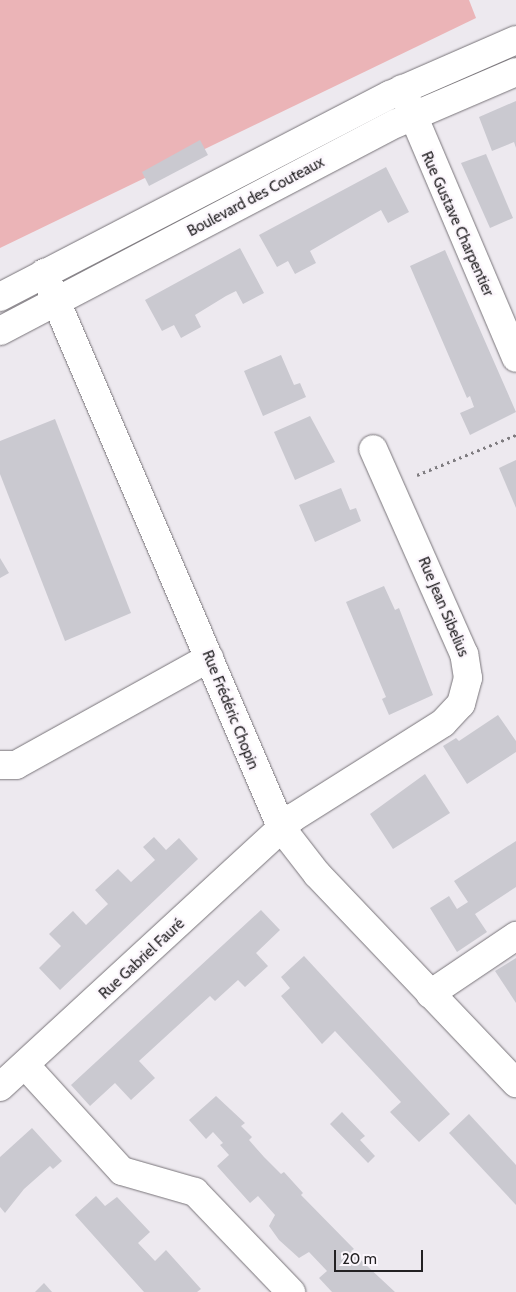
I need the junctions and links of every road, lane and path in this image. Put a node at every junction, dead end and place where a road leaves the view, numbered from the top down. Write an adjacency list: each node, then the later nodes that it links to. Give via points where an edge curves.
1 (516, 40): 3 (street, Boulevard des Couteaux)
2 (516, 72): 4 (street, Boulevard des Couteaux)
3 (402, 89): 4 (street, Rue Gustave Charpentier); 5 (street, Boulevard des Couteaux)
4 (410, 117): 7 (street, Boulevard des Couteaux); 8 (street, Rue Gustave Charpentier)
5 (44, 273): 6 (street, Boulevard des Couteaux); 7 (street, Rue Frédéric Chopin)
6 (1, 294): 9 (street)
7 (57, 300): 9 (street, Boulevard des Couteaux); 14 (street, Rue Frédéric Chopin)
8 (506, 309): 10 (street, Rue Gustave Charpentier)
9 (9, 326)
10 (516, 358)
11 (516, 435): 13 (path)
12 (373, 449): 13 (street, Rue Jean Sibelius)
13 (389, 486): 16 (street, Rue Jean Sibelius, via 464,654 466,692 454,714 443,723 303,810)
14 (209, 658): 15 (street, via 16,765); 16 (street, Rue Frédéric Chopin)
15 (0, 765)
16 (282, 828): 18 (street, Rue Frédéric Chopin, via 317,874); 19 (street, Rue Gabriel Fauré)
17 (516, 936): 18 (street)
18 (430, 994): 20 (street, Rue Frédéric Chopin)
19 (26, 1066): 21 (street, Rue Gabriel Fauré); 22 (street, via 122,1171 195,1192)
20 (516, 1083)
21 (0, 1087)
22 (291, 1292)

